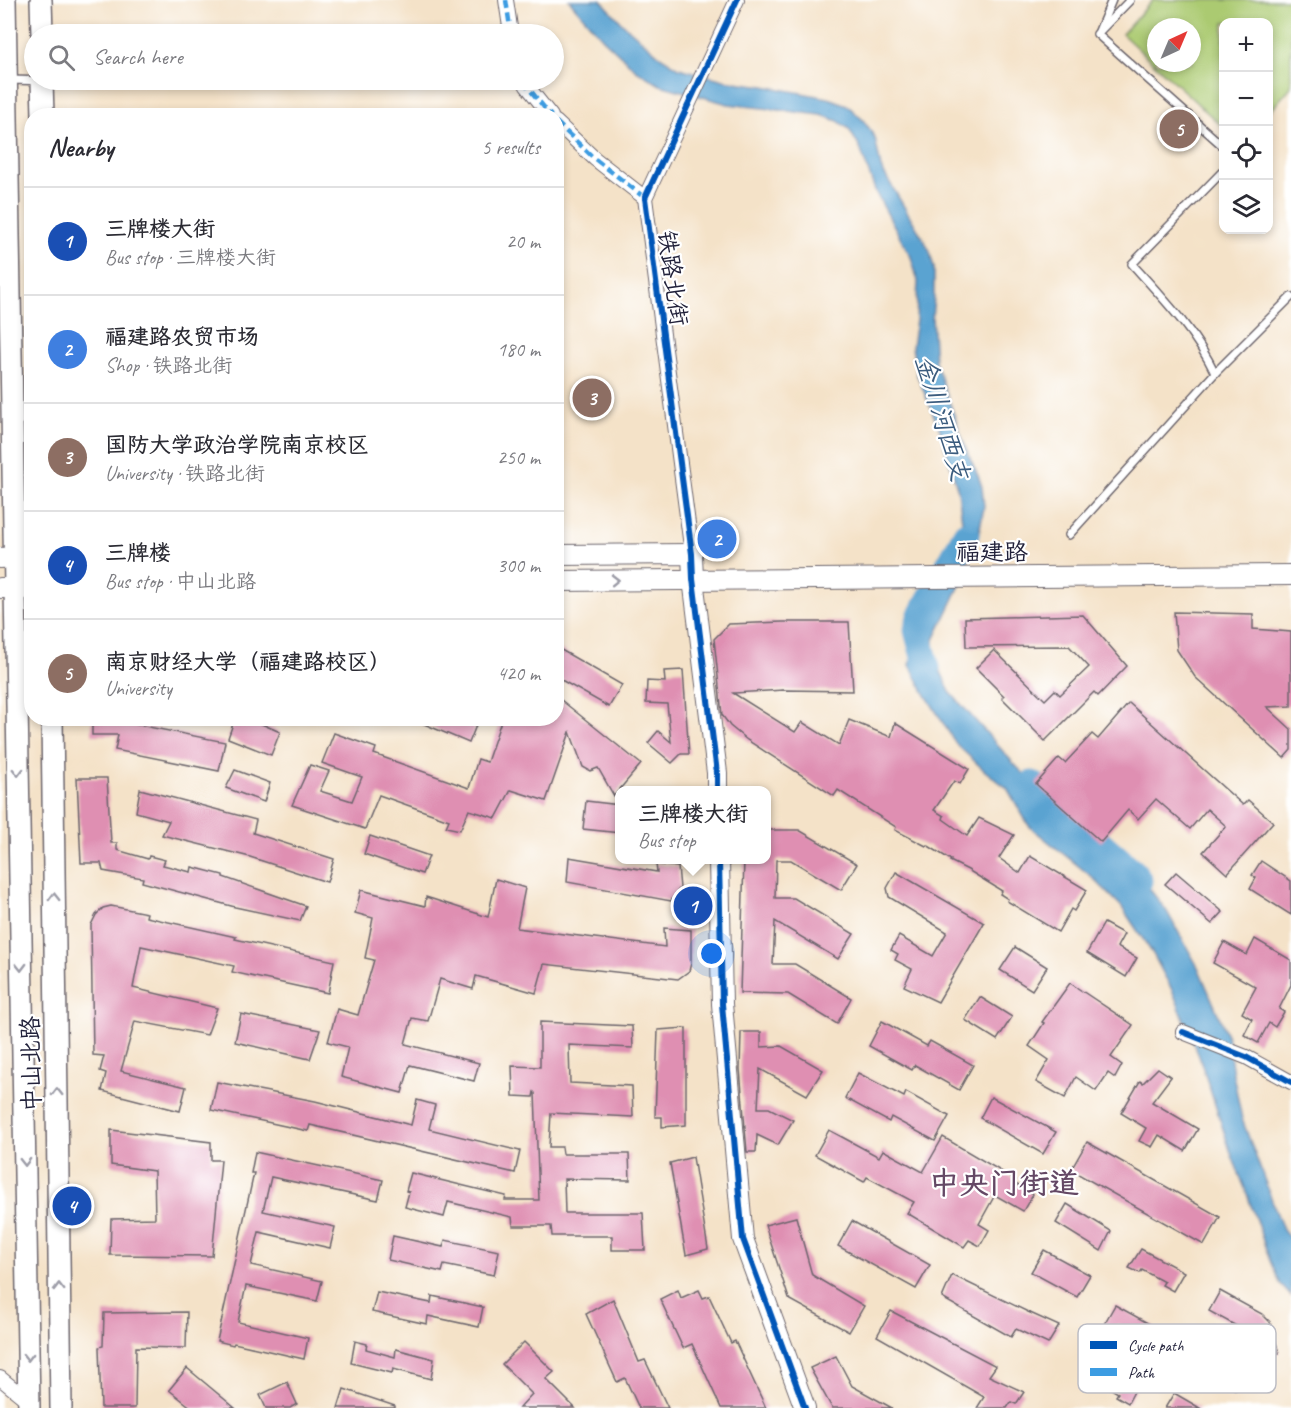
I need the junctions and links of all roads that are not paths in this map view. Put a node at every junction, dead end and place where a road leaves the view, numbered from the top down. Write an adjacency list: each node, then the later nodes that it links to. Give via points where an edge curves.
1 (5, 0): 7 (main road, 中山北路)
2 (41, 0): 8 (main road)
3 (506, 0): 9 (street)
4 (737, 0): 20 (street, 铁路北街)
5 (1112, 0): 10 (lane)
6 (1130, 0): 10 (lane)
7 (7, 22): 11 (main road, 中山北路)
8 (42, 24)
9 (510, 24)
10 (1097, 34): 18 (lane)
11 (7, 80): 12 (lane); 26 (main road, 中山北路)
12 (24, 80)
13 (42, 90): 15 (main road)
14 (529, 90): 16 (street)
15 (43, 108)
16 (544, 108)
17 (564, 129): 20 (street)
18 (1219, 143)
19 (1219, 175): 22 (lane, via 1132,264 1171,307 1206,353)
20 (645, 198): 24 (street, 铁路北街)
21 (1291, 297): 22 (lane)
22 (1215, 373): 23 (lane)
23 (1069, 535)
24 (692, 554): 25 (main road); 28 (main road, 铁路北街)
25 (564, 555)
26 (15, 558): 30 (main road, 中山北路)
27 (1291, 575): 28 (main road, 福建路)
28 (693, 579): 29 (main road, 福建路, one-way to 28); 32 (main road, 铁路北街)
29 (564, 581)
30 (16, 588): 37 (main road, 中山北路, one-way to 37)
31 (52, 726): 38 (main road, 中山北路, one-way to 31)
32 (717, 786)
33 (719, 864): 39 (main road, via 722,1004 743,1239)
34 (1183, 1032): 35 (street, via 1246,1057)
35 (1291, 1082)
36 (0, 1378): 37 (street)
37 (32, 1406)
38 (61, 1408)
39 (805, 1408)

